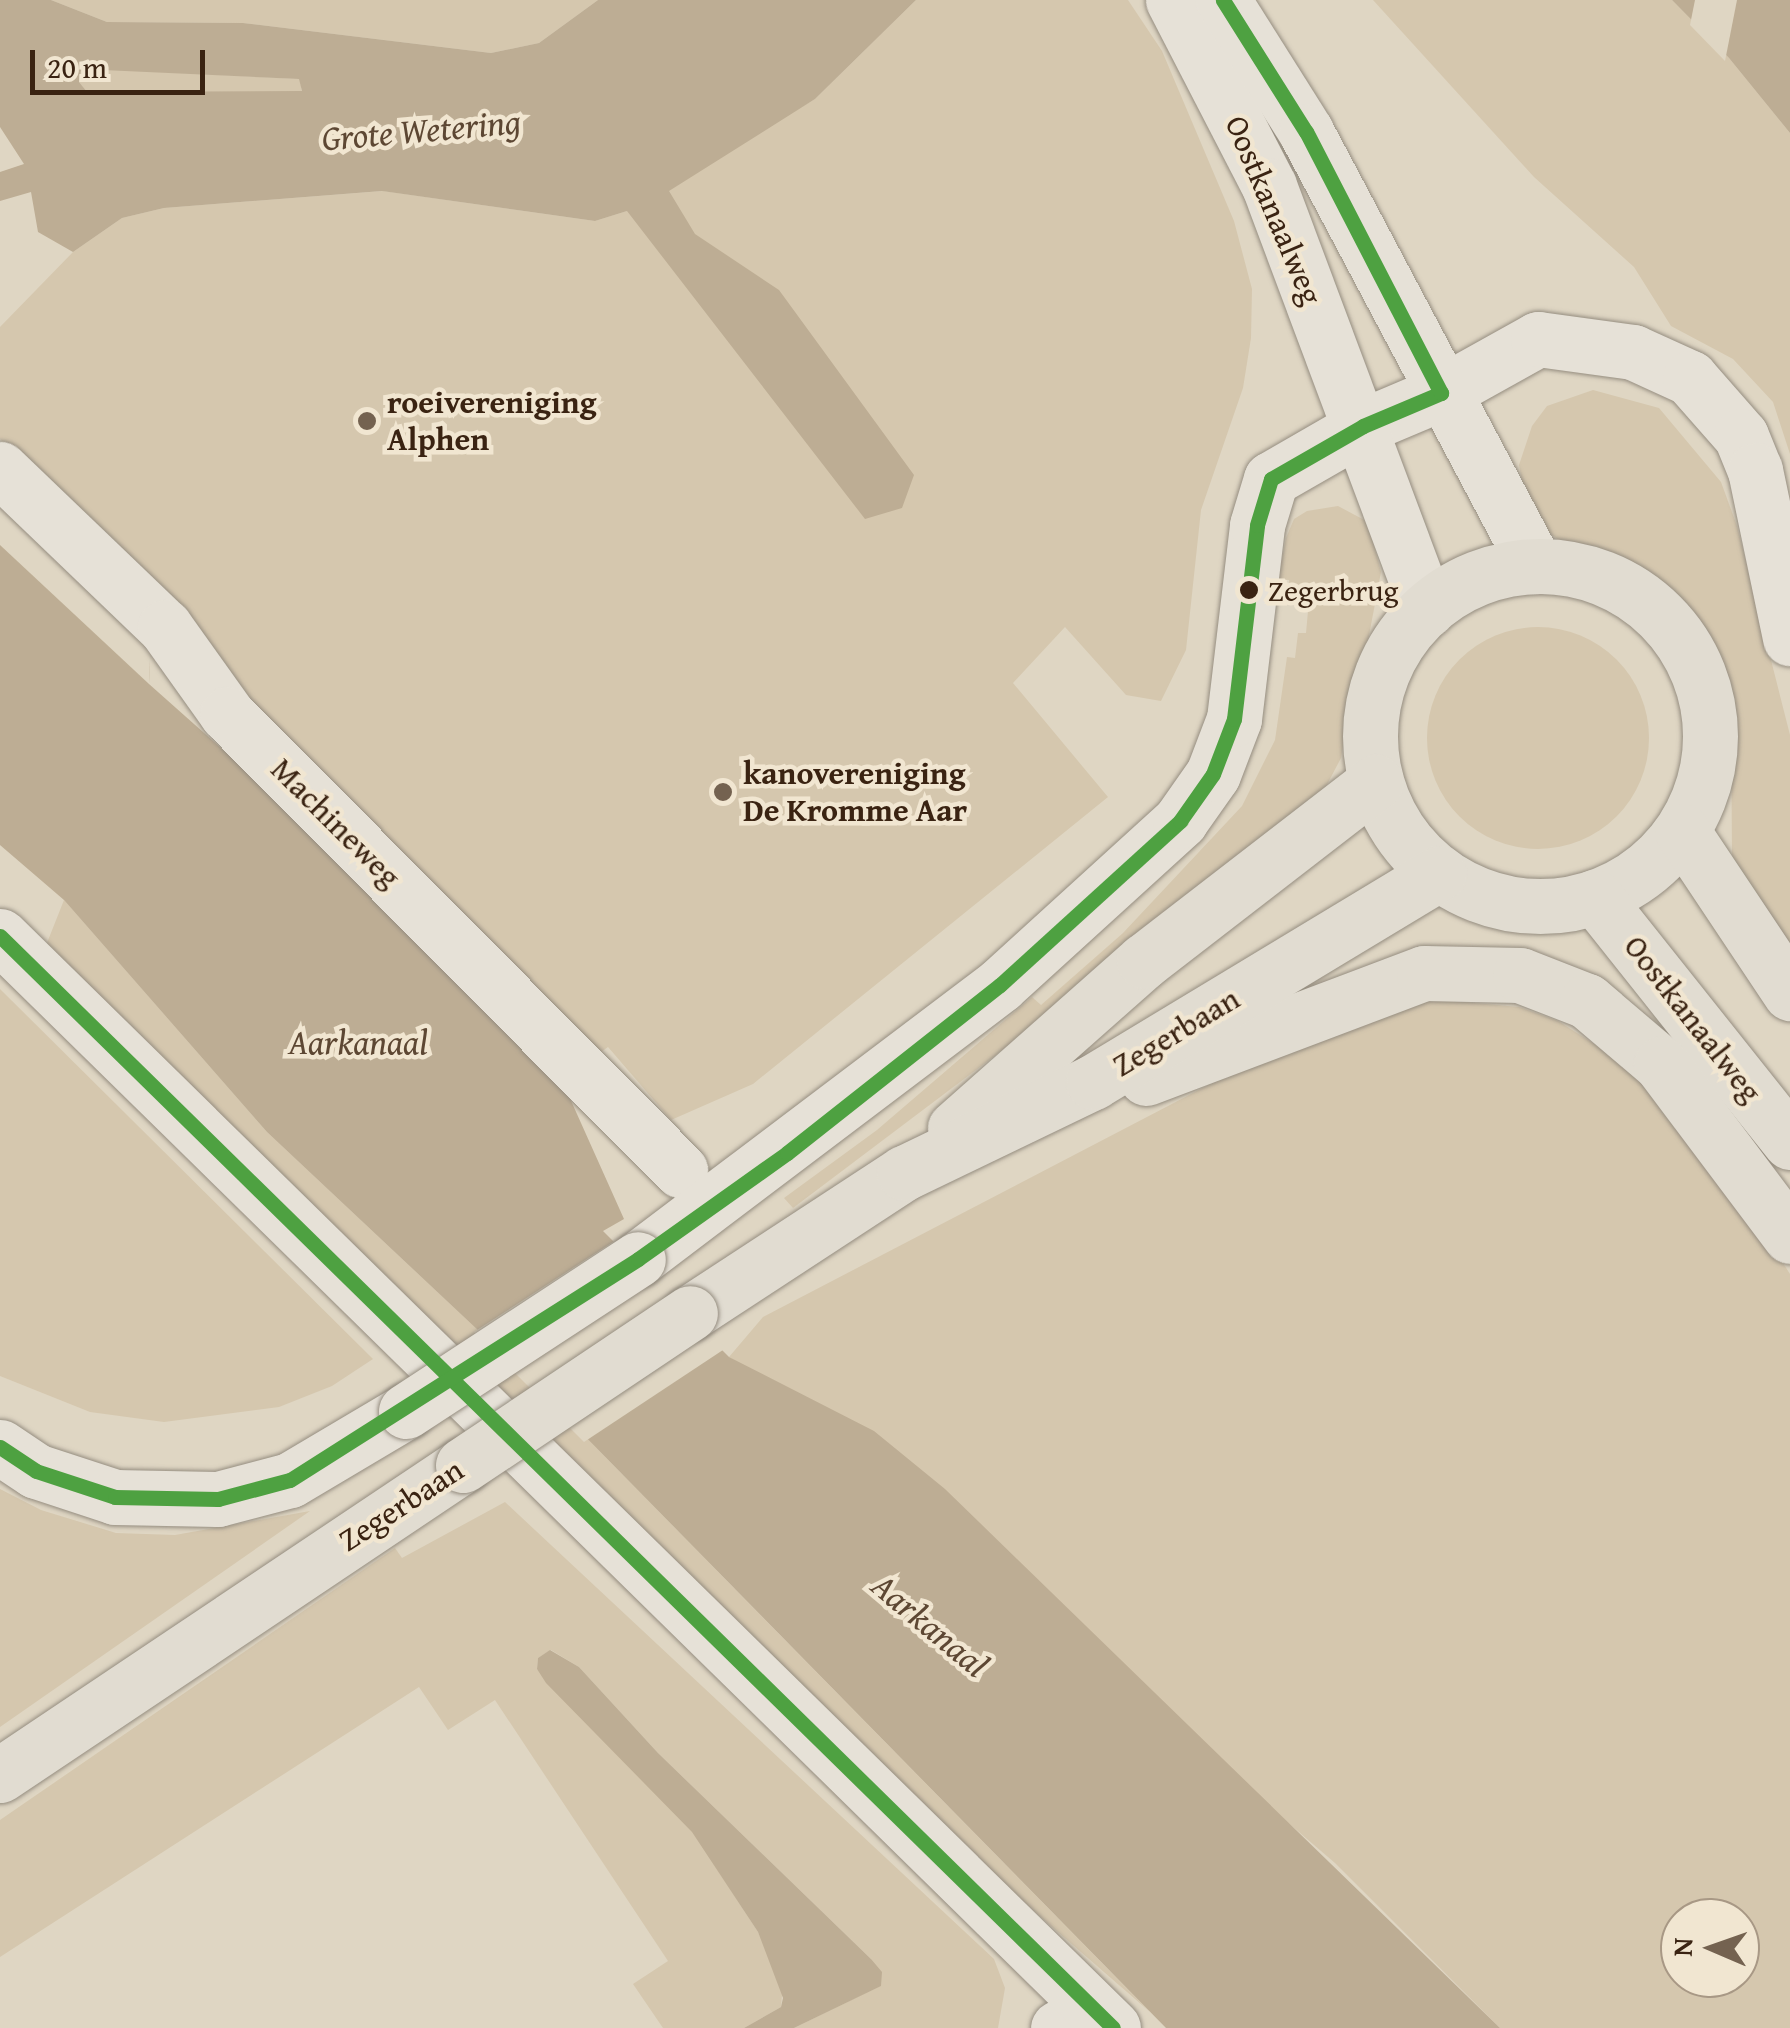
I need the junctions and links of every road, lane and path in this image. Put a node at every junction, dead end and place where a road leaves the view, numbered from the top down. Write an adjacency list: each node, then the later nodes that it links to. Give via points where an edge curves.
1 (1173, 0): 4 (street, Oostkanaalweg, via 1268,186)
2 (1223, 0): 3 (street, Oostkanaalweg, via 1306,132)
3 (1441, 393): 4 (street); 6 (street, Oostkanaalweg); 8 (street, via 1538,339 1633,352 1690,378 1741,436 1755,470)
4 (1363, 426): 7 (street, Oostkanaalweg); 20 (street, bridge, via 1271,479 1257,524 1234,719 1213,774 1180,820 1000,985 638,1260 290,1480 218,1499 115,1497 36,1471)
5 (0, 468): 17 (street, Machineweg, via 165,627 227,714)
6 (1536, 566): 7 (main road, via 1478,577); 10 (main road, via 1613,582 1656,612 1689,654 1706,704 1709,757)
7 (1427, 608): 9 (main road, via 1396,645 1376,688 1370,735)
8 (1790, 638)
9 (1376, 782): 11 (main road, via 1399,833); 18 (main road, Zegerbaan, via 1144,961)
10 (1682, 831): 12 (main road, via 1652,864); 14 (main road)
11 (1439, 874): 12 (main road, via 1514,905); 15 (main road, Zegerbaan)
12 (1595, 898): 16 (main road, Oostkanaalweg)
13 (0, 936): 22 (street)
14 (1790, 993)
15 (1093, 1082): 18 (main road, Zegerbaan); 19 (main road, via 1158,1077 1424,972 1520,975 1587,1000 1661,1064)
16 (1790, 1142)
17 (680, 1170)
18 (904, 1173): 21 (main road, Zegerbaan, bridge)
19 (1790, 1236)
20 (0, 1447)
21 (0, 1775)
22 (1088, 2022)

